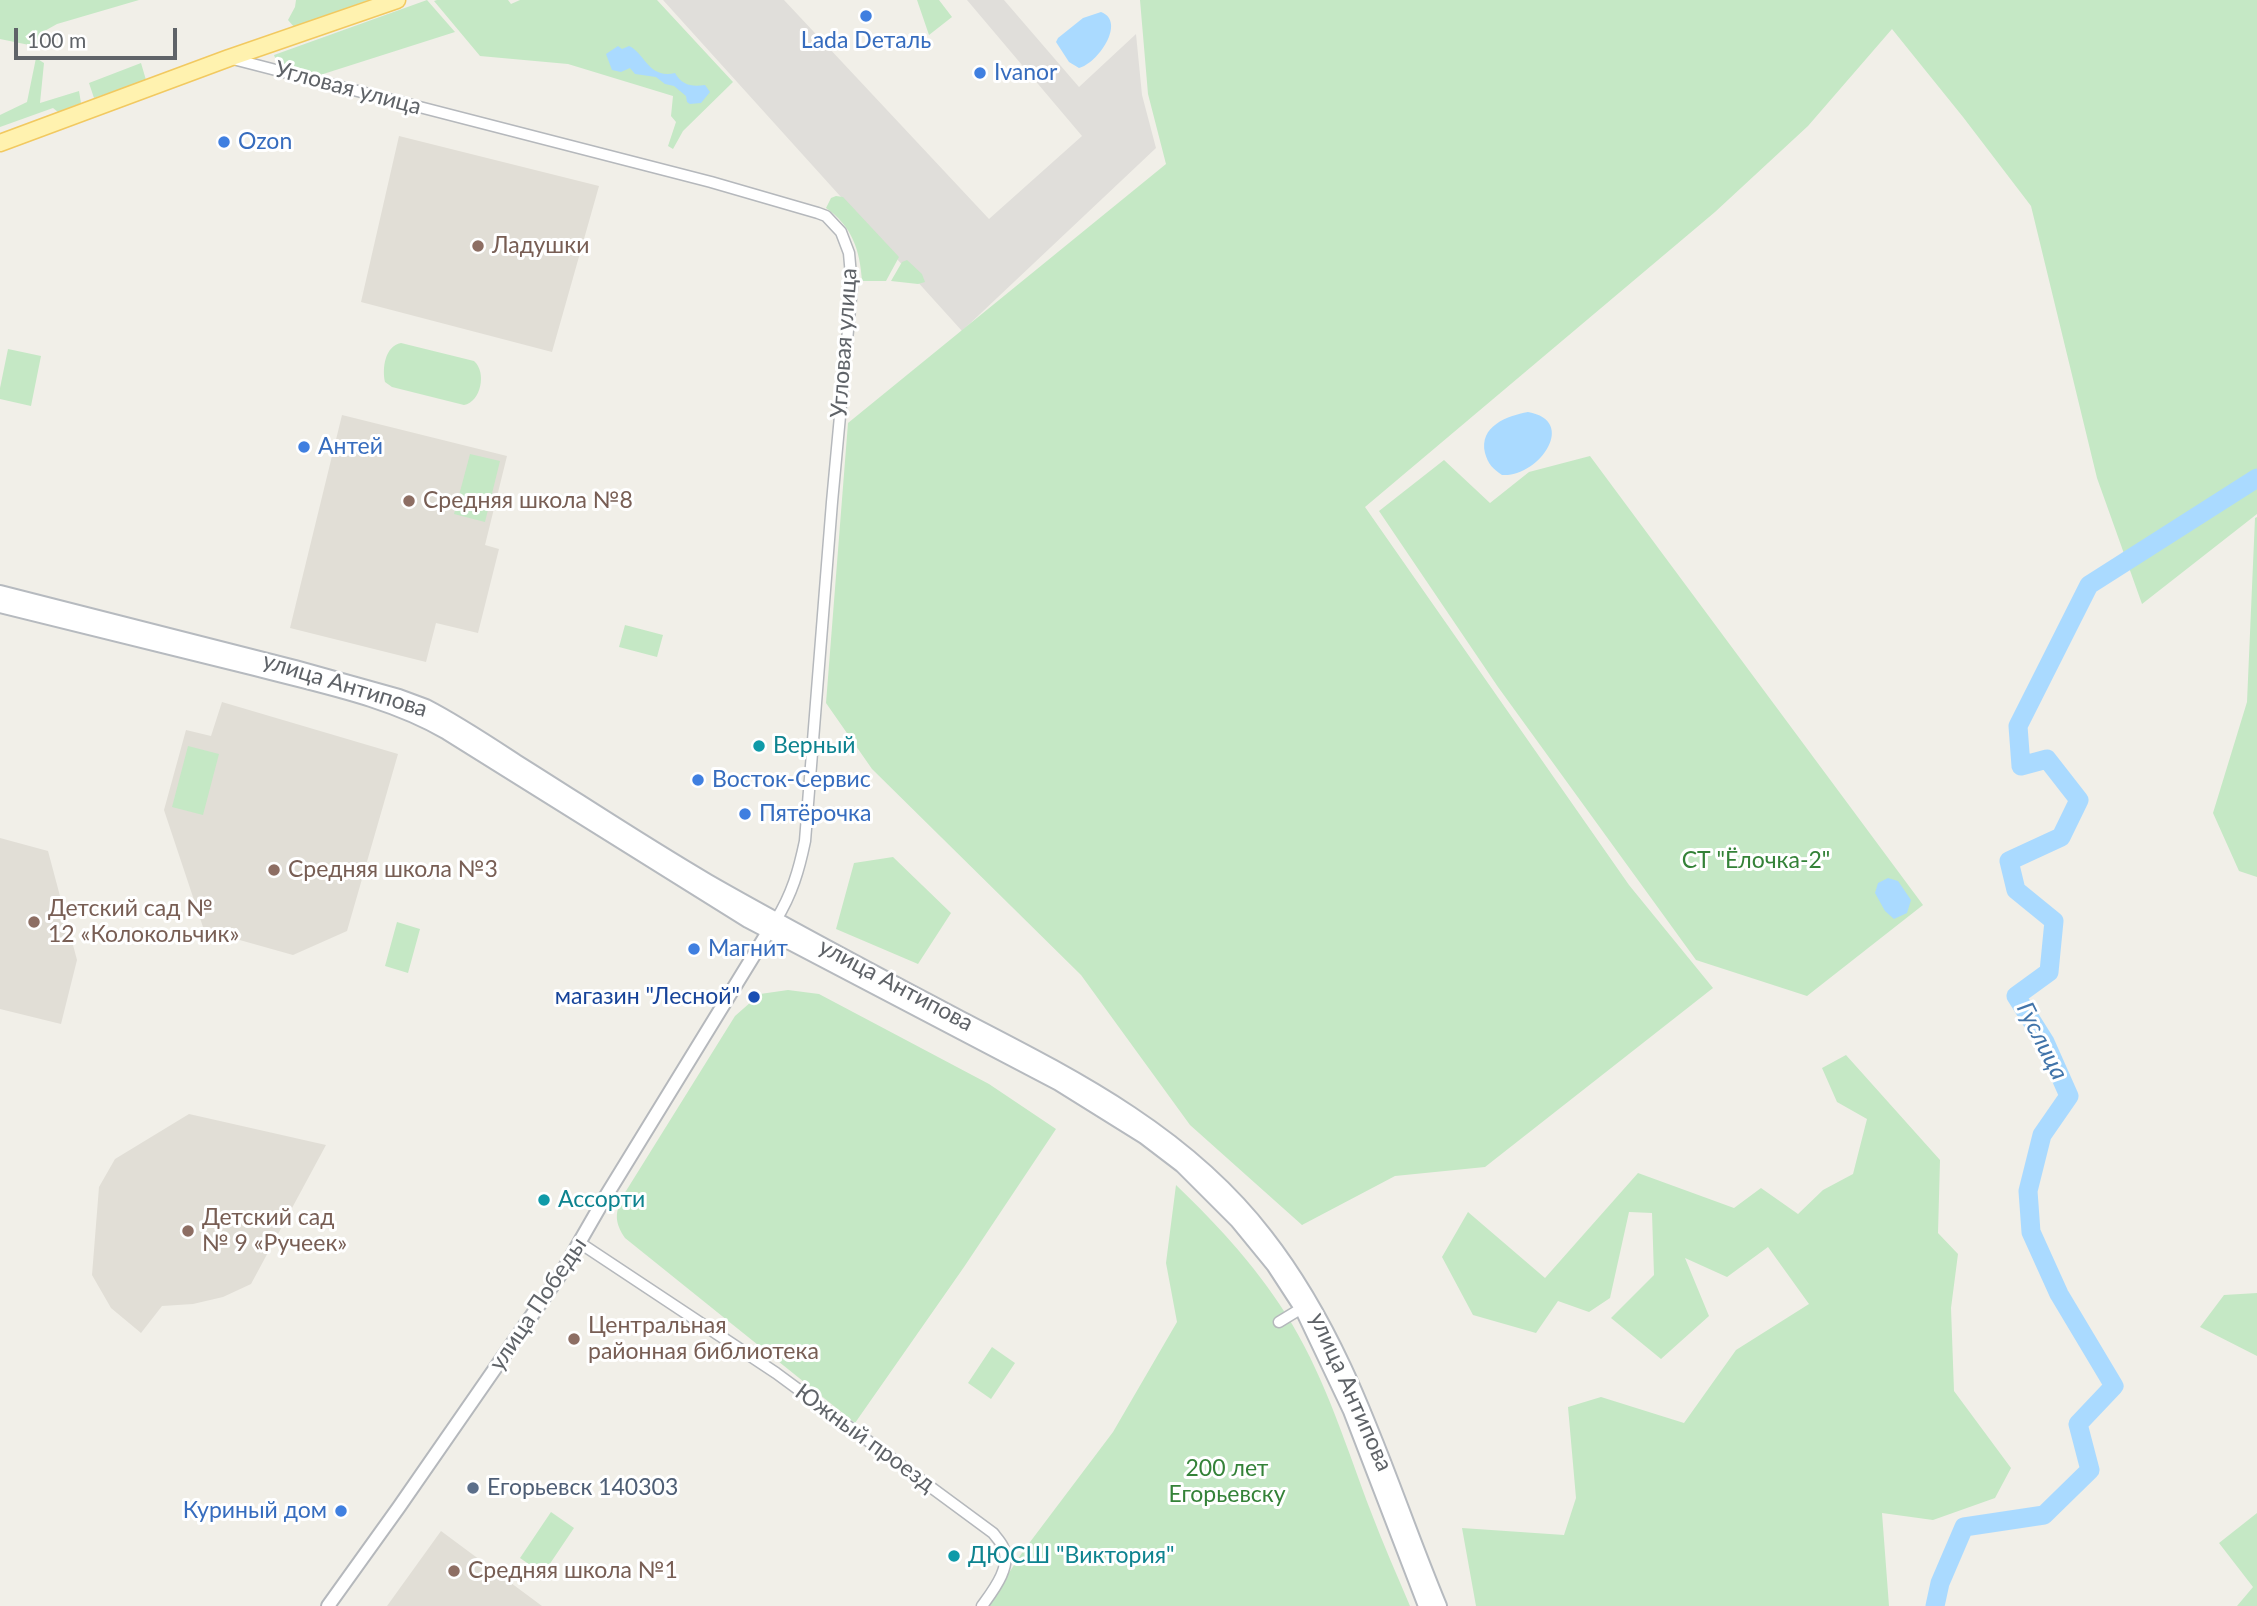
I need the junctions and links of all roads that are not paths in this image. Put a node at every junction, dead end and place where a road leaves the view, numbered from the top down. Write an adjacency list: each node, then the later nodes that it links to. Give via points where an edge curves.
1 (397, 0): 2 (main road)
2 (229, 58): 3 (main road); 6 (street, Угловая улица, via 797,206 826,216 841,232 849,253 852,286 805,841 791,895)
3 (0, 143)
4 (0, 593): 6 (main road, улица Антипова, via 295,668 426,707)
5 (0, 605): 6 (main road, улица Антипова, via 308,682 420,717 748,920)
6 (772, 925): 7 (street, улица Победы); 8 (main road, улица Антипова, via 1011,1056 1144,1136 1182,1165 1238,1221); 13 (main road, улица Антипова, via 1087,1087 1157,1132 1214,1178 1265,1235 1318,1314 1362,1408)
7 (580, 1243): 10 (street, улица Победы); 11 (street, Южный проезд, via 746,1352 993,1533 1006,1560)
8 (1301, 1308): 9 (street); 12 (main road, улица Антипова, via 1351,1410)
9 (1279, 1322)
10 (328, 1606)
11 (982, 1606)
12 (1426, 1606)
13 (1438, 1606)

